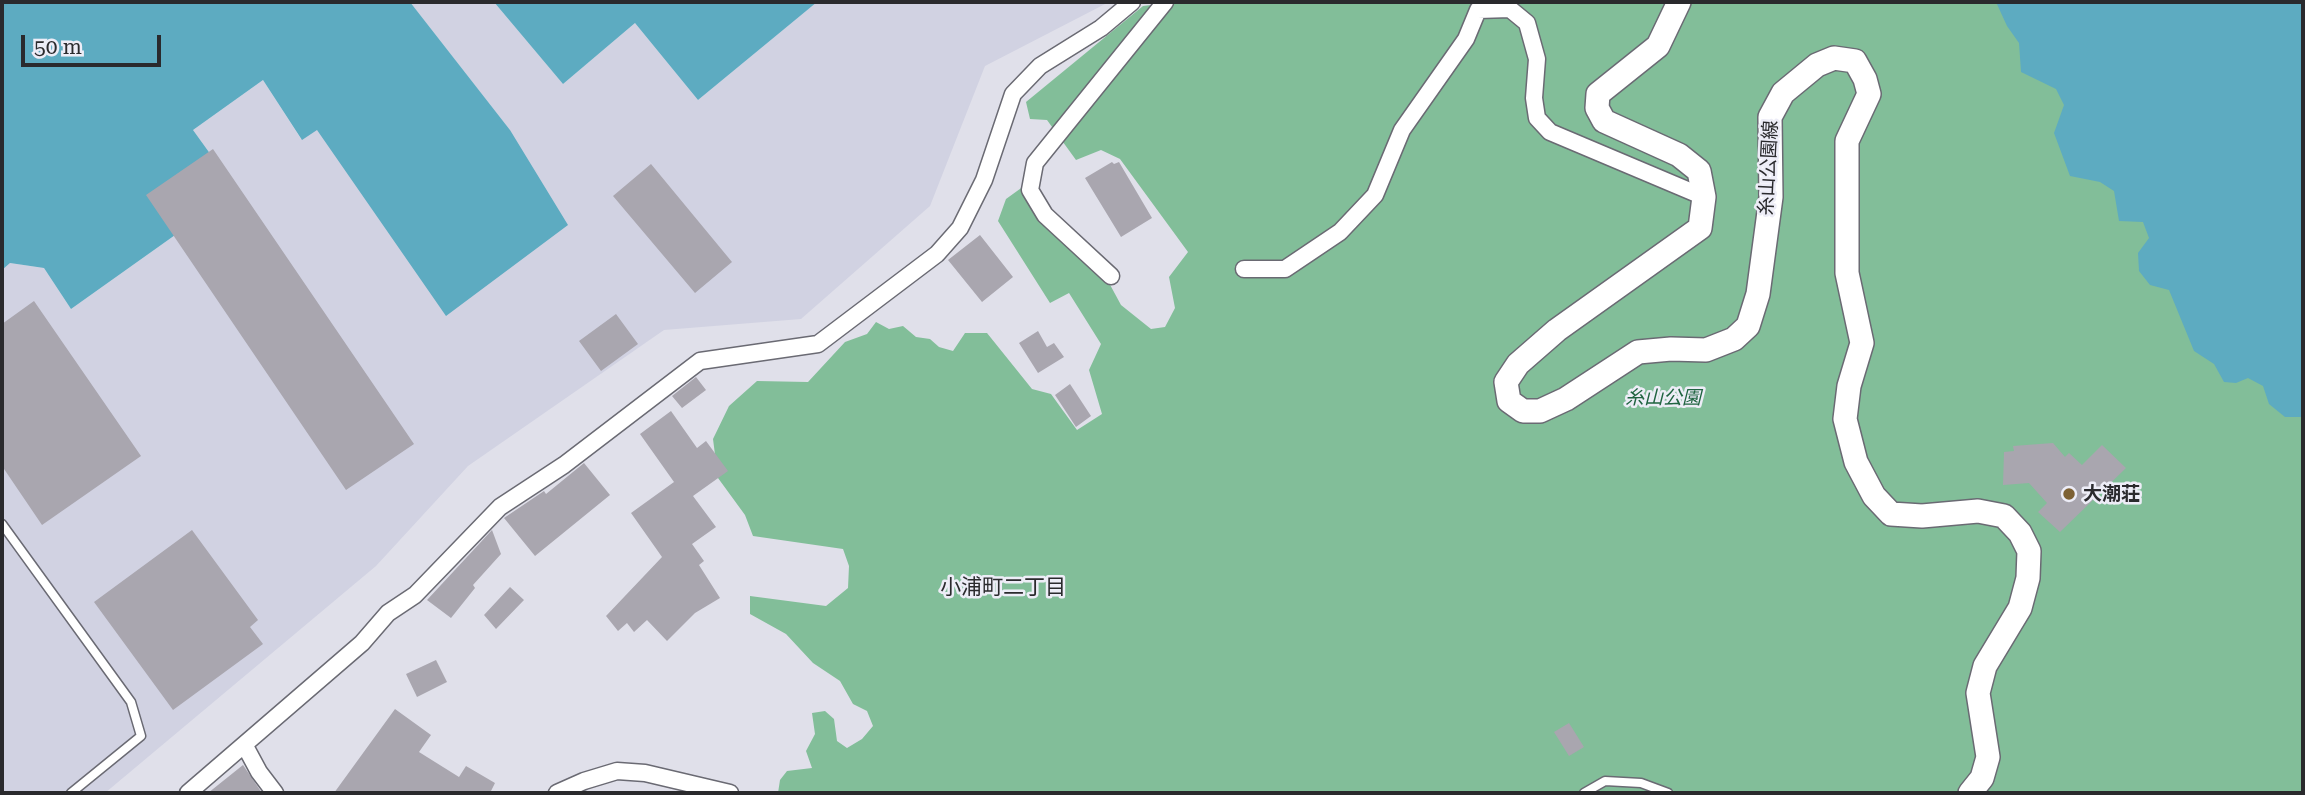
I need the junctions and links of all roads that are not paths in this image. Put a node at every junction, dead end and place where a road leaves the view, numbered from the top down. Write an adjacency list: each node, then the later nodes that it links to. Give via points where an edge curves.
1 (1132, 2): 8 (street, via 1101,28 1040,66 1013,94 984,180 960,228 937,254 818,344 700,361 564,465 500,507 415,594 388,613 362,643)
2 (1165, 2): 6 (street, via 1035,163 1030,190 1045,215)
3 (1679, 2): 4 (main road, via 1658,46 1598,94 1597,108 1604,121 1679,155 1699,170)
4 (1704, 197): 5 (street, via 1550,132 1537,118 1537,59 1527,23 1510,9 1478,10 1466,39 1402,130 1375,195 1339,232 1285,269); 16 (main road, 糸山公園線, via 1700,228 1690,238 1614,288 1518,364 1506,382 1509,401 1523,411 1540,411 1638,352 1706,350 1734,340 1748,326 1758,294 1770,197 1770,117 1783,93 1817,65 1834,58 1855,61 1868,94 1847,141 1847,273 1862,343 1844,419 1856,462 1874,496 1891,514 1978,511 2004,516 2029,551 2020,607 1985,666 1978,693 1988,757 1982,778)
5 (1244, 269)
6 (1111, 276)
7 (2, 524): 9 (lane, via 131,702 141,736)
8 (245, 746): 10 (street); 11 (street)
9 (71, 793)
10 (188, 793)
11 (275, 793)
12 (557, 793): 13 (street, via 617,771)
13 (730, 793)
14 (1584, 793): 15 (lane, via 1605,781 1641,783)
15 (1668, 793)
16 (1970, 793)

